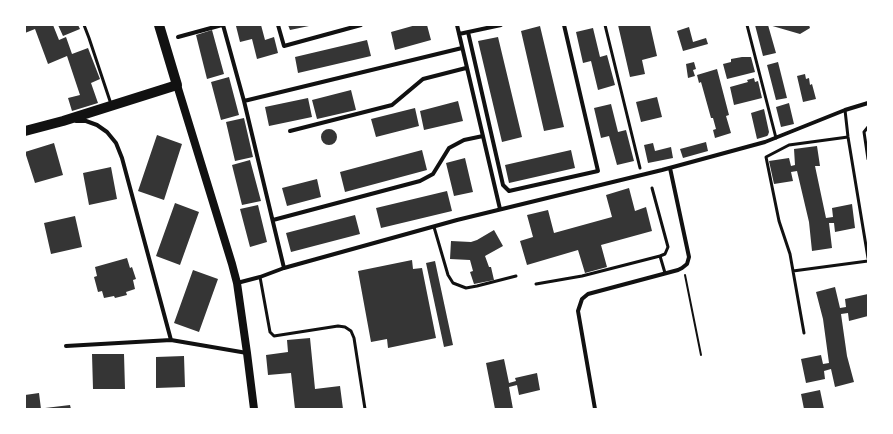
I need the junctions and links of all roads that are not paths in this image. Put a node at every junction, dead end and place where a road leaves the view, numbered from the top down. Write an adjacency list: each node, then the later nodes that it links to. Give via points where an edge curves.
1 (84, 25): 19 (lane)
2 (159, 25): 16 (main road)
3 (222, 25): 13 (street); 17 (street)
4 (278, 25): 5 (street, via 284,46)
5 (361, 25)
6 (457, 25): 12 (street)
7 (501, 25): 11 (street)
8 (564, 25): 11 (street, via 598,171 509,191 503,185)
9 (605, 25): 29 (lane)
10 (747, 25): 27 (lane)
11 (468, 32): 12 (street)
12 (459, 34): 14 (street)
13 (178, 37)
14 (462, 48): 15 (street); 17 (street)
15 (466, 68): 24 (street, via 423,79 392,105); 25 (street)
16 (177, 85): 19 (main road); 43 (main road)
17 (244, 101): 33 (street)
18 (868, 103): 20 (street)
19 (112, 106): 21 (main road)
20 (845, 110): 26 (lane); 27 (street)
21 (63, 121): 23 (main road); 46 (street, via 86,121 97,125 116,143)
22 (868, 127): 28 (lane, via 864,132)
23 (25, 131)
24 (290, 131)
25 (483, 136): 32 (street); 33 (street, via 464,140 449,148 433,174 420,181)
26 (848, 137): 36 (lane); 39 (lane, via 789,145 766,157 779,222)
27 (776, 138): 30 (street)
28 (868, 159)
29 (640, 168)
30 (670, 168): 32 (street); 40 (street, via 689,257 687,264 682,268)
31 (652, 188): 35 (lane, via 668,247 665,254)
32 (500, 209): 34 (street)
33 (273, 220): 38 (street)
34 (434, 227): 38 (street); 41 (lane, via 448,275 453,283 466,288)
35 (660, 256): 40 (lane); 44 (lane, via 582,276)
36 (868, 258)
37 (868, 261): 39 (lane)
38 (284, 268): 42 (street)
39 (793, 271): 45 (lane)
40 (665, 273): 51 (street, via 588,294 582,299 578,311 579,326)
41 (516, 276)
42 (260, 277): 43 (street); 50 (lane, via 270,332 274,336 338,326 351,331)
43 (237, 283): 48 (main road)
44 (536, 284)
45 (804, 333)
46 (171, 340): 47 (street); 48 (street)
47 (66, 346)
48 (247, 353): 49 (main road)
49 (254, 409)
50 (365, 409)
51 (594, 409)

